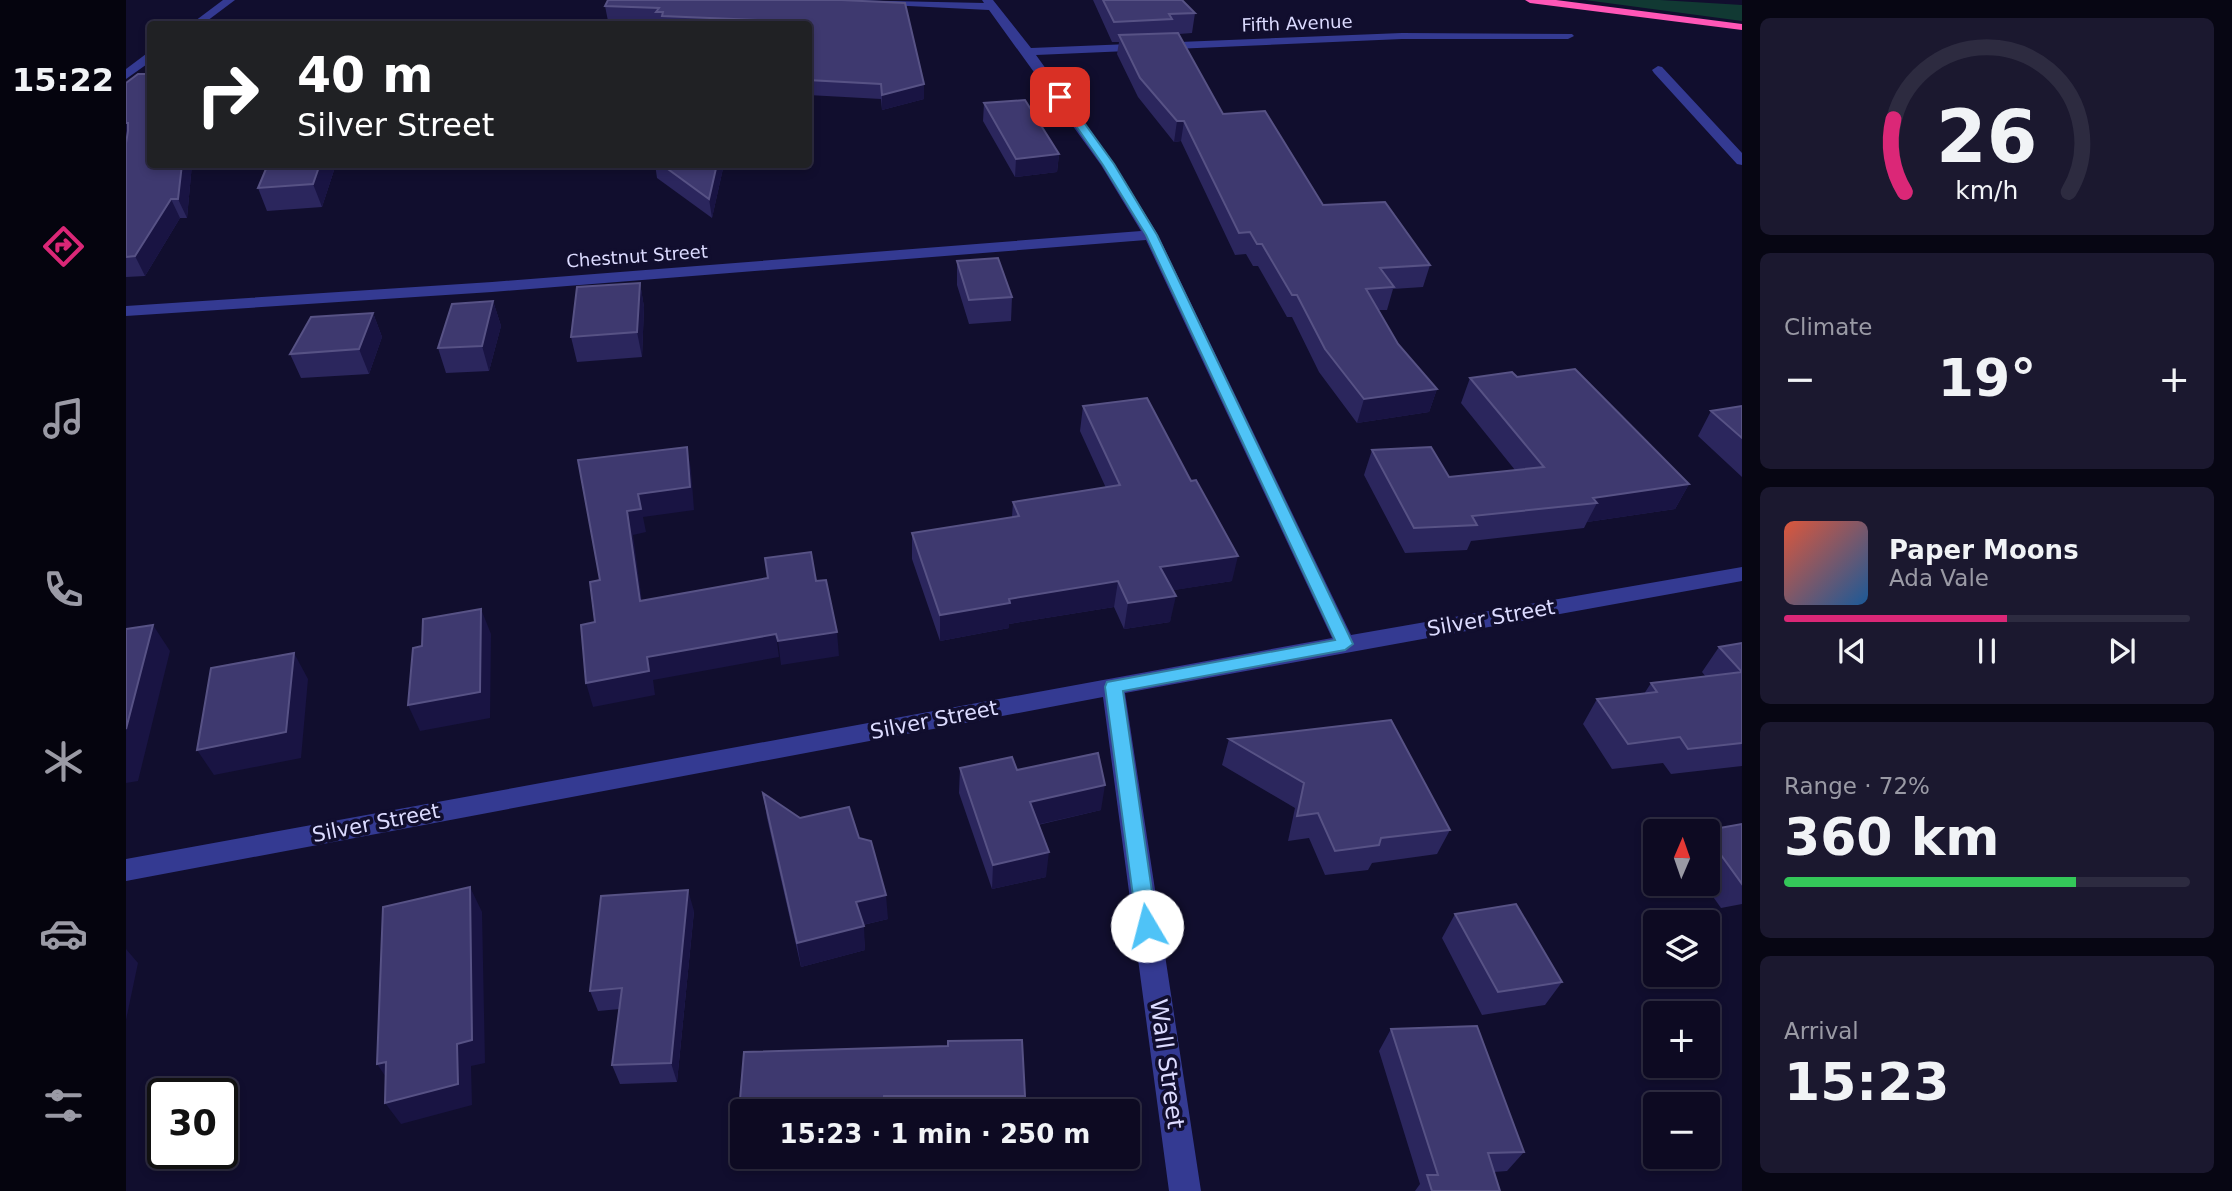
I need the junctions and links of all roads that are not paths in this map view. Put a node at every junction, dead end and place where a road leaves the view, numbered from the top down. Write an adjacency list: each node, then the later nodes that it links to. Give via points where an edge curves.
1 (230, 0): 5 (street)
2 (848, 0): 4 (street)
3 (1530, 0): 6 (highway)
4 (990, 4): 8 (street)
5 (200, 21)
6 (1742, 27)
7 (1568, 36): 8 (street, Fifth Avenue, via 1402,36)
8 (1028, 52): 13 (street, via 1108,164)
9 (147, 59): 11 (street)
10 (1658, 70): 12 (street)
11 (126, 75)
12 (1742, 161)
13 (1151, 235): 14 (street, Chestnut Street); 16 (street)
14 (126, 311)
15 (1742, 574): 16 (street, Silver Street)
16 (1345, 644): 17 (street, Silver Street)
17 (1113, 687): 18 (street, Silver Street); 19 (street, Wall Street)
18 (126, 870)
19 (1185, 1191)

